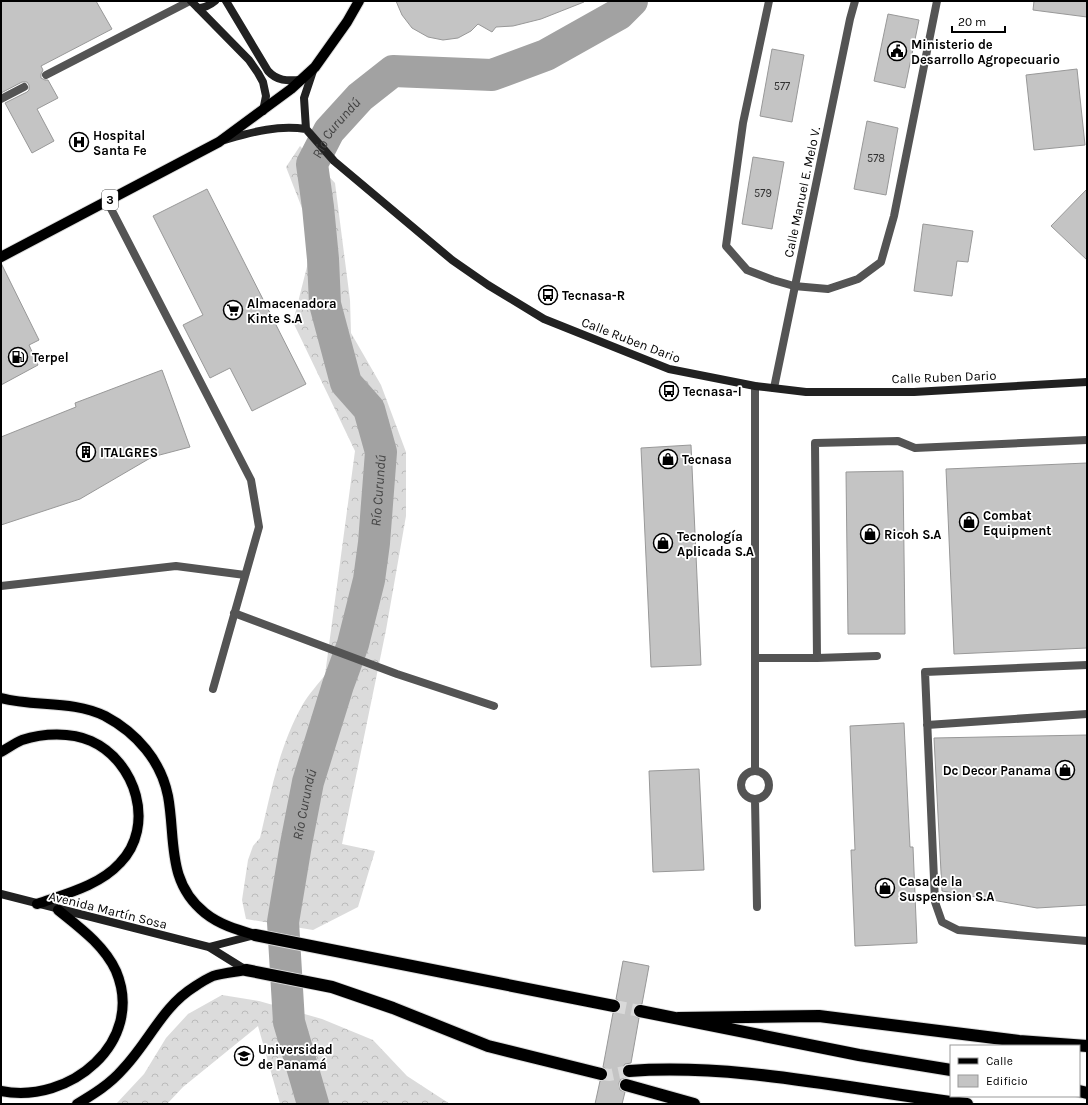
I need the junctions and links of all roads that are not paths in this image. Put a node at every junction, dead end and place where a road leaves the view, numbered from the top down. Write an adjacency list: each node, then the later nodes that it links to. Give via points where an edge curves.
1 (190, 1): 8 (street); 10 (street)
2 (215, 1): 8 (street, via 204,8)
3 (226, 1): 11 (street, via 268,71 278,79)
4 (359, 1): 9 (main road, 3)
5 (769, 1): 19 (street, via 743,123 726,246 747,270)
6 (855, 1): 19 (street, Calle Manuel E. Melo V.)
7 (937, 1): 19 (street, via 894,216 881,262 858,279 828,289)
8 (198, 8): 14 (street, via 250,60 261,77 266,96)
9 (315, 67): 11 (main road, 3); 15 (street, via 304,98)
10 (46, 75)
11 (300, 80): 14 (main road, 3)
12 (24, 87): 13 (street)
13 (1, 98)
14 (263, 111): 16 (main road, 3)
15 (308, 131): 16 (street, via 292,127 258,130); 21 (street, Calle Ruben Dario, via 334,161 452,260 544,319 669,369)
16 (219, 142): 17 (main road, 3)
17 (107, 201): 18 (main road, 3); 24 (street, via 251,480 259,527)
18 (1, 257)
19 (794, 286): 22 (street, Calle Manuel E. Melo V.)
20 (1087, 382): 22 (street, Calle Ruben Dario, via 914,392 806,392)
21 (755, 386): 22 (street, Calle Ruben Dario); 28 (street)
22 (774, 388)
23 (1087, 440): 29 (street, via 915,448 898,442 815,443)
24 (245, 575): 25 (street, via 176,566); 26 (street)
25 (1, 586)
26 (234, 613): 31 (street); 33 (street, via 397,674)
27 (877, 656): 29 (street)
28 (755, 658): 29 (street); 37 (street)
29 (817, 658)
30 (1087, 665): 35 (street, via 925,672)
31 (213, 689)
32 (1, 698): 43 (main road, via 65,705 93,711 114,721 132,734 153,758 162,776 168,797 175,865 185,891 209,916 225,925)
33 (494, 706)
34 (1087, 714): 35 (street)
35 (927, 725): 44 (street, via 935,902 942,922 958,930)
36 (1, 752): 40 (main road, via 35,737 65,735 91,741 113,756 123,767 138,800 135,839 121,863 86,886)
37 (755, 770): 38 (street, via 767,777 769,786 766,794); 38 (street, via 742,778 740,787 745,796)
38 (755, 800): 41 (street)
39 (1, 894): 40 (street, Avenida Martín Sosa)
40 (37, 904): 42 (street, Avenida Martín Sosa)
41 (757, 907)
42 (58, 910): 45 (street, Avenida Martín Sosa); 55 (main road, via 91,937 110,960 120,985 119,1026 108,1050 80,1078 43,1092 18,1094)
43 (258, 936): 45 (street, Avenida Martín Sosa); 47 (highway)
44 (1087, 941)
45 (209, 947): 46 (street, Avenida Martín Sosa)
46 (249, 971): 53 (highway, via 332,987 488,1046); 56 (main road, via 224,973 212,977 183,994 170,1006 114,1079)
47 (614, 1006)
48 (640, 1011): 49 (highway)
49 (678, 1018): 50 (highway, via 819,1016 1020,1041); 51 (highway, via 859,1055)
50 (1074, 1045)
51 (950, 1070)
52 (629, 1071): 58 (highway, via 663,1069 755,1074)
53 (601, 1074)
54 (626, 1085): 57 (highway)
55 (1, 1091)
56 (77, 1104)
57 (694, 1104)
58 (967, 1104)

